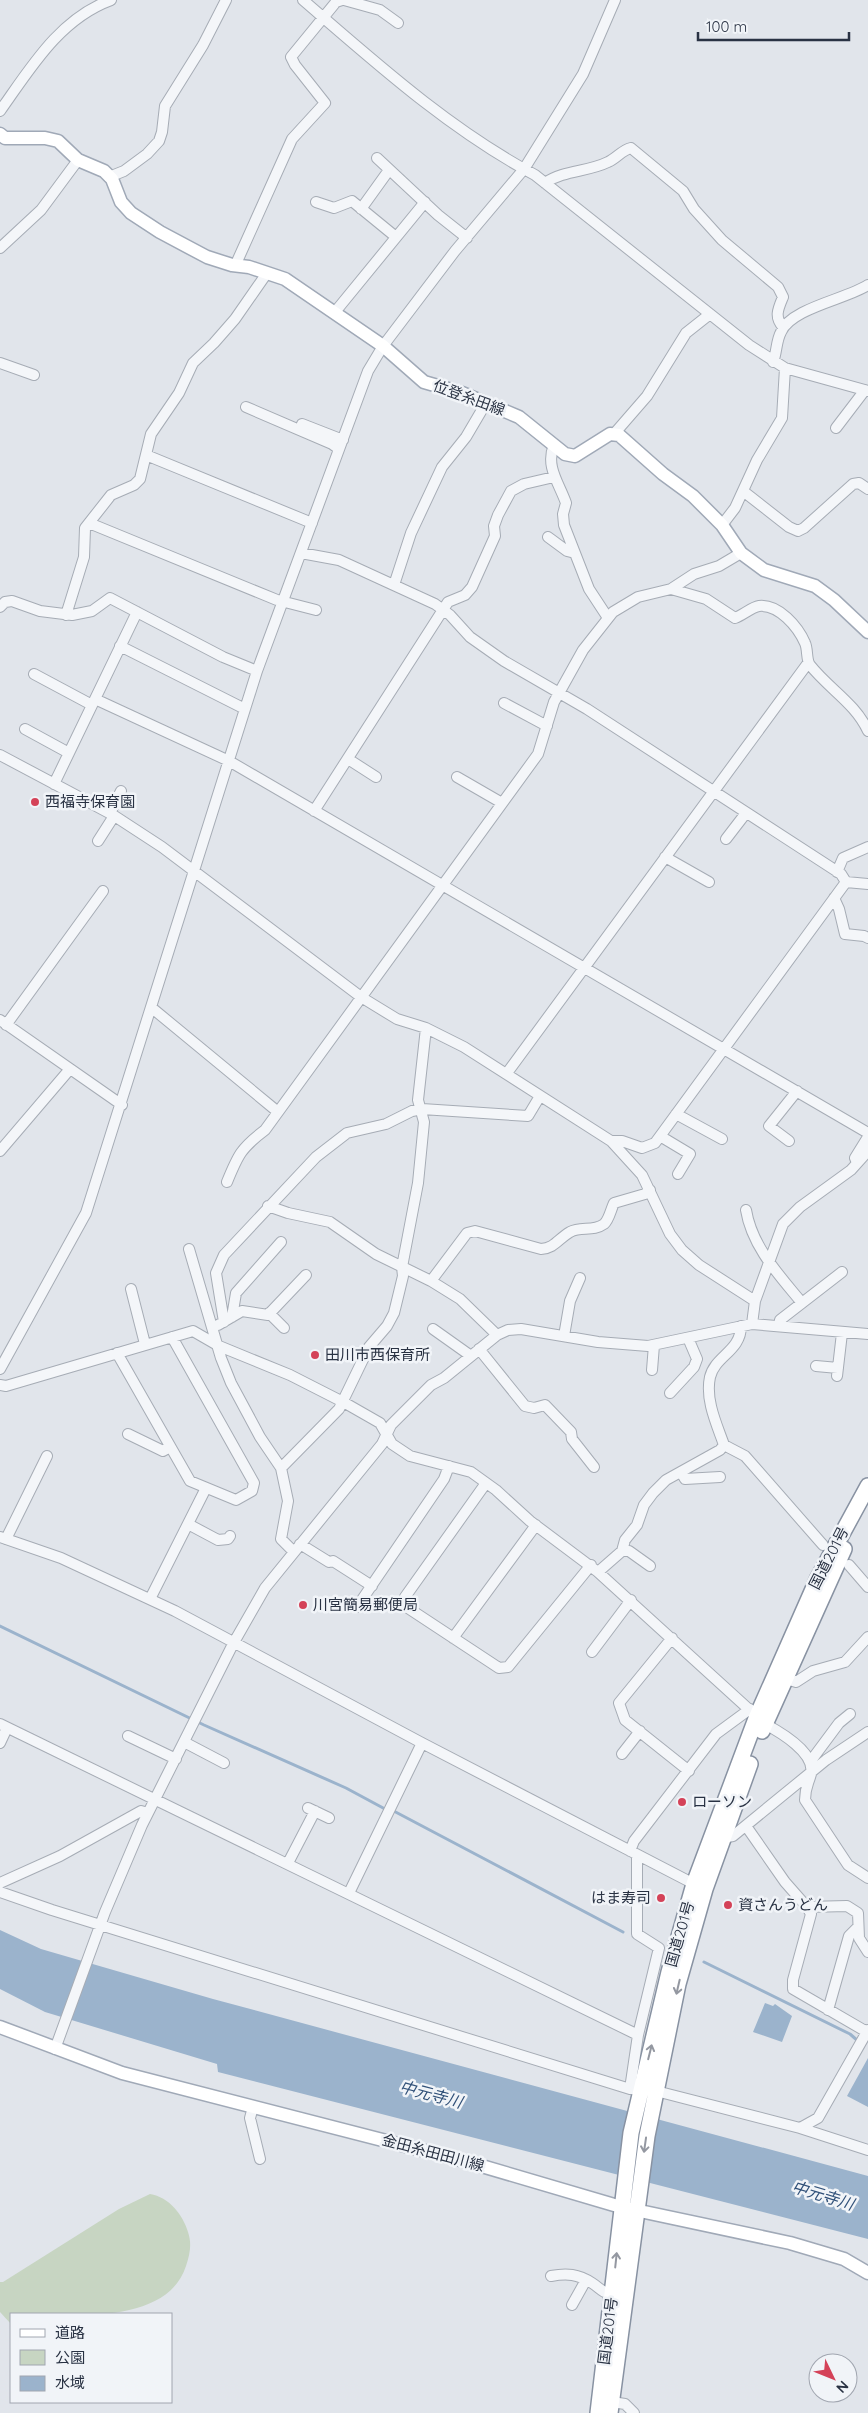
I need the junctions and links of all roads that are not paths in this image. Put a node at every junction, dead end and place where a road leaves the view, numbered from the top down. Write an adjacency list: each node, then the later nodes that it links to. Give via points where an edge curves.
1 (111, 0): 8 (street, via 81,15 45,48)
2 (226, 0): 14 (street, via 165,106 159,141 124,171)
3 (303, 0): 6 (street)
4 (343, 0): 6 (street, via 336,2); 7 (street, via 380,10)
5 (616, 0): 12 (street, via 583,74)
6 (324, 18): 12 (street, via 404,87); 22 (street, via 291,57 325,103 292,139)
7 (398, 23)
8 (0, 111)
9 (2, 139): 11 (main road, via 45,138 58,141)
10 (376, 158): 13 (street)
11 (78, 160): 14 (main road); 21 (street, via 41,210)
12 (524, 169): 15 (street); 20 (street)
13 (389, 170): 17 (street); 18 (street)
14 (110, 177): 22 (main road, 位登糸田線, via 121,202 132,213 207,257)
15 (545, 183): 26 (street); 27 (street, via 554,176 605,163 631,148 683,192 694,209 736,253 778,287 783,297 777,313)
16 (316, 202): 18 (street, via 334,208 352,201)
17 (425, 202): 19 (street); 20 (street)
18 (361, 209): 19 (street)
19 (396, 237): 25 (street)
20 (466, 238): 28 (street)
21 (0, 248)
22 (236, 266): 23 (main road, 位登糸田線)
23 (267, 273): 25 (main road, 位登糸田線, via 285,279); 41 (street, via 235,319 193,363 179,393 151,434)
24 (868, 285): 27 (street, via 829,300)
25 (334, 312): 28 (main road, 位登糸田線)
26 (710, 314): 29 (street); 38 (street, via 686,333 647,396)
27 (783, 327): 29 (street)
28 (383, 346): 34 (main road, 位登糸田線, via 424,382); 39 (street, via 368,371)
29 (773, 362): 31 (street)
30 (0, 364): 32 (street)
31 (784, 368): 33 (street); 44 (street, via 782,418)
32 (34, 375)
33 (867, 390): 37 (street)
34 (486, 403): 40 (main road, 位登糸田線, via 518,417); 52 (street, via 466,437 442,467 411,533)
35 (246, 408): 39 (street, via 332,444)
36 (302, 424): 39 (street)
37 (836, 428)
38 (614, 434): 40 (main road, 位登糸田線, via 575,456 565,454); 47 (main road, via 693,496)
39 (341, 444): 46 (street)
40 (554, 445): 42 (street, via 550,456)
41 (146, 456): 45 (street, via 140,479 111,495); 46 (street)
42 (554, 477): 50 (street, via 566,503 562,514); 57 (street, via 524,484 511,491 498,515 495,536 472,587 465,595 448,602)
43 (868, 489): 44 (street, via 859,483 853,484 798,531)
44 (743, 491): 47 (street)
45 (89, 523): 54 (street); 59 (street, via 85,528 84,557)
46 (312, 523): 49 (street)
47 (722, 525): 51 (main road)
48 (548, 537): 50 (street)
49 (301, 552): 52 (street, via 340,560); 54 (street)
50 (575, 553): 60 (street, via 589,589)
51 (741, 553): 53 (street, via 719,566 694,574); 61 (main road, via 764,570 815,586)
52 (394, 585): 57 (street)
53 (671, 589): 60 (street, via 638,597); 63 (street, via 706,599 735,618 758,606 779,612 799,632 806,645)
54 (283, 601): 56 (street); 64 (street)
55 (0, 607): 59 (street, via 12,601 40,611)
56 (316, 610)
57 (443, 610): 66 (street, via 470,637); 75 (street)
58 (136, 612): 59 (street, via 110,598 92,612); 62 (street); 64 (street)
59 (66, 615)
60 (608, 618): 66 (street, via 583,650)
61 (868, 632)
62 (120, 646): 67 (street); 69 (street)
63 (808, 663): 72 (street, via 856,710); 81 (street)
64 (257, 671): 69 (street)
65 (34, 674): 67 (street)
66 (559, 694): 70 (street); 81 (street)
67 (93, 702): 73 (street); 76 (street)
68 (504, 703): 70 (street)
69 (245, 709): 76 (street)
70 (547, 726): 82 (street, via 538,754)
71 (26, 729): 73 (street)
72 (868, 731)
73 (69, 753): 79 (street)
74 (0, 755): 79 (street)
75 (348, 759): 77 (street); 83 (street)
76 (229, 761): 83 (street); 90 (street)
77 (376, 777)
78 (457, 777): 82 (street)
79 (54, 784): 85 (street)
80 (121, 791): 85 (street)
81 (713, 792): 84 (street); 89 (street)
82 (502, 803): 94 (street)
83 (314, 811): 94 (street)
84 (746, 813): 86 (street); 91 (street)
85 (112, 815): 87 (street); 90 (street)
86 (726, 839)
87 (98, 841)
88 (868, 847): 91 (street, via 843,858)
89 (665, 857): 92 (street); 99 (street)
90 (194, 872): 100 (street); 101 (street)
91 (837, 872): 93 (street)
92 (709, 882)
93 (846, 882): 95 (street); 97 (street)
94 (443, 884): 99 (street); 100 (street)
95 (868, 884)
96 (103, 891): 102 (street)
97 (834, 898): 98 (street, via 845,934); 104 (street)
98 (868, 938)
99 (584, 967): 104 (street); 106 (street)
100 (361, 997): 103 (street, via 398,1019); 111 (street)
101 (152, 1008): 109 (street); 111 (street)
102 (3, 1022): 105 (street)
103 (426, 1028): 106 (street); 110 (street, via 418,1100)
104 (724, 1048): 107 (street); 112 (street)
105 (70, 1069): 109 (street); 118 (street)
106 (507, 1073): 108 (street)
107 (797, 1091): 113 (street); 117 (street, via 769,1126)
108 (540, 1096): 110 (street, via 528,1116); 116 (street)
109 (122, 1105): 157 (street, via 79,1230)
110 (422, 1109): 124 (street, via 386,1124 347,1133 316,1157); 129 (street, via 424,1122 418,1183)
111 (278, 1112): 122 (street, via 265,1130 246,1145)
112 (676, 1114): 114 (street); 115 (street)
113 (868, 1135): 120 (street, via 855,1158)
114 (660, 1136): 116 (street, via 655,1143 642,1148); 121 (street, via 690,1154)
115 (722, 1139)
116 (611, 1141): 123 (street, via 634,1165)
117 (789, 1141)
118 (0, 1151)
119 (868, 1151): 120 (street)
120 (858, 1164): 128 (street, via 782,1224)
121 (678, 1174)
122 (227, 1182)
123 (650, 1190): 133 (street, via 614,1203 606,1223 595,1229 569,1233 550,1249 540,1250 475,1231 467,1233); 135 (street, via 670,1234 682,1250 698,1265)
124 (268, 1206): 129 (street, via 288,1214 330,1222 376,1254); 138 (street, via 219,1263 216,1273)
125 (746, 1210): 128 (street, via 749,1226)
126 (281, 1242): 138 (street, via 236,1293)
127 (189, 1249): 141 (street)
128 (769, 1262): 135 (street); 136 (street)
129 (402, 1266): 133 (street); 161 (street, via 403,1276 394,1313 369,1347)
130 (842, 1272): 136 (street)
131 (306, 1275): 137 (street)
132 (580, 1278): 147 (street, via 570,1301)
133 (431, 1281): 146 (street, via 460,1299)
134 (132, 1289): 150 (street)
135 (755, 1300): 139 (street)
136 (802, 1303): 140 (street, via 780,1320)
137 (269, 1313): 138 (street, via 242,1312); 142 (street)
138 (228, 1320): 141 (street)
139 (746, 1325): 140 (street); 149 (street); 164 (street, via 741,1337 714,1368 710,1378 709,1399)
140 (779, 1326): 144 (street)
141 (213, 1328): 152 (street)
142 (284, 1328)
143 (433, 1329): 155 (street)
144 (842, 1333): 145 (street); 156 (street, via 838,1372)
145 (868, 1334)
146 (497, 1335): 147 (street, via 521,1329); 153 (street)
147 (564, 1336): 151 (street, via 598,1342)
148 (172, 1337): 150 (street); 152 (street, via 193,1331); 174 (street, via 254,1483 252,1491 236,1500)
149 (688, 1338): 151 (street); 160 (street, via 697,1359 694,1367)
150 (145, 1344): 154 (street)
151 (654, 1344): 158 (street)
152 (218, 1346): 161 (street, via 290,1375); 169 (street, via 231,1383 260,1438)
153 (479, 1349): 155 (street); 168 (street, via 525,1406 545,1405 552,1412 571,1432 572,1439)
154 (117, 1353): 159 (street, via 48,1375); 165 (street)
155 (471, 1356): 163 (street, via 431,1385 391,1425)
156 (816, 1366)
157 (0, 1369)
158 (652, 1370)
159 (0, 1385)
160 (670, 1392)
161 (342, 1401): 163 (street, via 380,1423); 169 (street, via 339,1409)
162 (128, 1434): 165 (street, via 163,1451)
163 (386, 1435): 167 (street, via 392,1444 410,1456); 181 (street)
164 (724, 1446): 170 (street); 180 (street, via 746,1456)
165 (170, 1448): 174 (street, via 190,1481)
166 (48, 1456): 179 (street)
167 (449, 1466): 172 (street, via 471,1472); 186 (street, via 444,1479)
168 (594, 1467)
169 (281, 1468): 181 (street, via 288,1501 281,1539)
170 (681, 1472): 171 (street, via 686,1479); 182 (street, via 666,1480 644,1505)
171 (720, 1477)
172 (486, 1483): 177 (street); 192 (street, via 405,1597 408,1608)
173 (868, 1486): 198 (highway, 国道201号, via 818,1578)
174 (206, 1488): 176 (street)
175 (868, 1503): 196 (highway, 国道201号, via 827,1584)
176 (188, 1524): 178 (street, via 218,1540); 188 (street)
177 (536, 1525): 185 (street); 192 (street)
178 (230, 1536)
179 (3, 1538): 188 (street, via 61,1558)
180 (823, 1546)
181 (297, 1548): 186 (street, via 329,1562 334,1561); 194 (street, via 265,1588)
182 (622, 1551): 184 (street, via 629,1551); 185 (street)
183 (849, 1565): 187 (street)
184 (650, 1566)
185 (595, 1568): 189 (street); 192 (street, via 508,1667 499,1668)
186 (372, 1586): 190 (street)
187 (868, 1587)
188 (150, 1599): 194 (street)
189 (631, 1600): 193 (street); 195 (street)
190 (357, 1607)
191 (868, 1637): 196 (street, via 845,1662 813,1671 796,1682)
192 (453, 1638)
193 (672, 1638): 198 (street); 200 (street, via 619,1703 625,1720)
194 (232, 1644): 203 (street); 205 (street)
195 (592, 1652)
196 (786, 1679): 198 (highway, 国道201号)
197 (850, 1714): 208 (street, via 838,1723)
198 (757, 1716): 208 (street, via 784,1735); 210 (street, via 716,1734); 216 (highway, 国道201号); 221 (highway, 国道201号)
199 (4, 1726): 204 (street); 212 (street)
200 (640, 1731): 206 (street); 210 (street)
201 (868, 1732): 211 (street)
202 (128, 1736): 207 (street)
203 (184, 1742): 207 (street); 209 (street)
204 (0, 1743)
205 (422, 1743): 217 (street); 223 (street)
206 (622, 1754)
207 (176, 1759): 212 (street)
208 (810, 1762): 211 (street)
209 (224, 1763)
210 (689, 1771): 217 (street, via 634,1840)
211 (812, 1772): 215 (street); 219 (street, via 805,1788 805,1800 848,1866)
212 (156, 1800): 213 (street); 218 (street)
213 (148, 1813): 220 (street, via 141,1811 60,1856); 226 (street)
214 (328, 1818): 218 (street, via 312,1810)
215 (746, 1826): 216 (street, via 733,1836); 224 (street, via 784,1882)
216 (722, 1838): 221 (highway, 国道201号)
217 (634, 1853): 221 (street); 231 (street, via 637,1934 659,1948)
218 (288, 1864): 223 (street)
219 (868, 1878)
220 (0, 1882)
221 (699, 1886): 233 (highway, 国道201号, via 670,1972)
222 (0, 1892): 226 (street)
223 (349, 1893): 231 (street)
224 (806, 1907): 225 (street, via 847,1906 858,1913); 228 (street, via 811,1914 793,1980 794,1989)
225 (858, 1927): 227 (street, via 859,1938); 228 (street, via 849,1936)
226 (100, 1928): 232 (street); 233 (street)
227 (868, 1952)
228 (828, 2010): 230 (street)
229 (0, 2027): 232 (main road, 金田糸田田川線)
230 (868, 2031): 235 (street, via 818,2118)
231 (638, 2035): 233 (street)
232 (55, 2049): 234 (main road, 金田糸田田川線, via 122,2073)
233 (644, 2094): 235 (street); 238 (highway, 国道201号, one-way to 238, via 639,2190); 238 (highway, 国道201号, via 631,2133 624,2184)
234 (253, 2107): 237 (street, via 250,2118); 238 (main road, 金田糸田田川線, via 468,2162)
235 (800, 2128): 236 (street)
236 (868, 2150)
237 (260, 2159)
238 (629, 2209): 239 (main road, 金田糸田田川線, via 790,2243 844,2259); 242 (highway, 国道201号, one-way to 238); 244 (highway, 国道201号)
239 (868, 2273)
240 (551, 2276): 241 (street, via 569,2272)
241 (586, 2280): 242 (street, via 604,2293); 243 (street)
242 (612, 2294): 245 (highway, 国道201号)
243 (572, 2305)
244 (611, 2408): 246 (street, via 625,2404)
245 (598, 2413)
246 (634, 2413)

